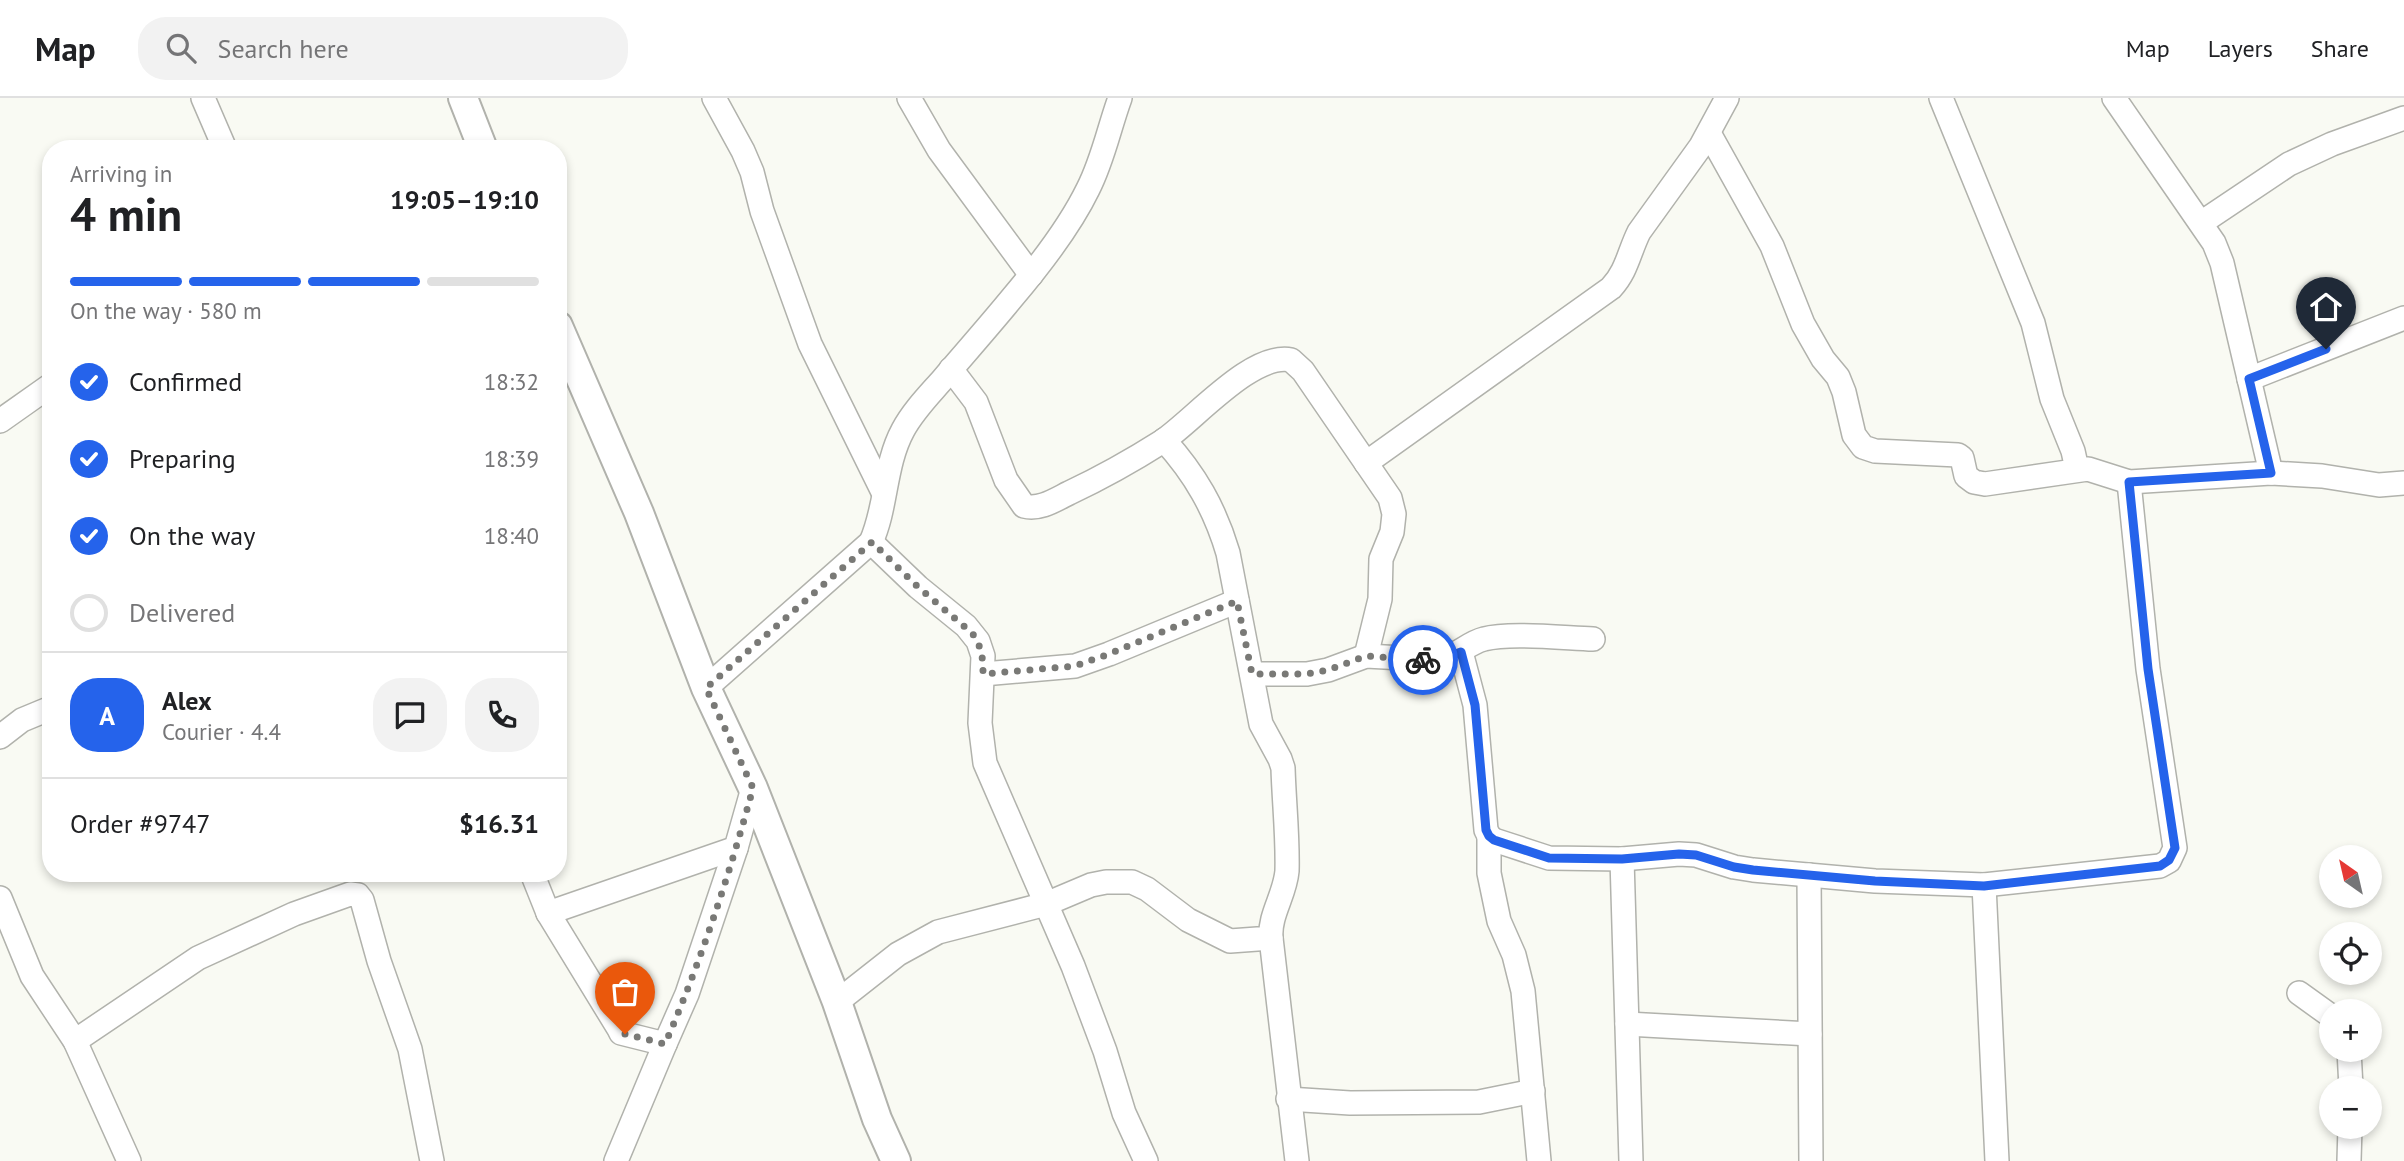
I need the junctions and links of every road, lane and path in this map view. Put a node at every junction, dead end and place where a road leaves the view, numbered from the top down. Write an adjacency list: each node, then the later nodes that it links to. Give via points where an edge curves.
1 (204, 98): 11 (street)
2 (463, 98): 12 (street)
3 (714, 98): 27 (street, via 752,173 810,344)
4 (909, 98): 14 (street, via 939,150)
5 (1120, 98): 14 (street, via 1088,190)
6 (1727, 98): 10 (street)
7 (1941, 98): 23 (street, via 2033,323 2052,399)
8 (2114, 98): 13 (street)
9 (2404, 118): 13 (street, via 2289,164)
10 (1709, 133): 22 (street, via 1639,232 1627,265 1611,288); 23 (street, via 1772,246 1802,324 1838,377 1854,435 1863,447 1958,455 1966,476 1985,484)
11 (221, 140)
12 (479, 140)
13 (2202, 223): 18 (street, via 2222,263)
14 (1031, 275): 17 (street)
15 (2404, 318): 18 (street)
16 (567, 347): 35 (street, via 639,513)
17 (951, 369): 21 (street, via 976,402 1006,480 1024,506 1046,504 1090,484); 27 (street, via 904,428)
18 (2249, 379): 24 (street)
19 (42, 391): 20 (street)
20 (0, 421)
21 (1164, 440): 22 (street, via 1240,378 1269,360 1283,358 1303,371); 29 (street, via 1193,474 1211,506 1228,553)
22 (1366, 463): 32 (street, via 1390,499 1394,514 1381,559 1380,599)
23 (2077, 469): 25 (street)
24 (2271, 473): 25 (street); 26 (street, via 2379,485)
25 (2129, 482): 44 (street, via 2148,669 2175,848 2160,866)
26 (2404, 483)
27 (883, 492): 28 (street)
28 (872, 542): 33 (street, via 972,633 983,656); 35 (street)
29 (1237, 601): 33 (street, via 1075,666); 34 (street)
30 (1593, 639): 31 (street, via 1499,636 1482,639)
31 (1461, 652): 32 (street, via 1440,660); 39 (street, via 1475,705)
32 (1366, 656): 34 (street, via 1307,674)
33 (983, 674): 46 (street, via 980,723 985,763)
34 (1252, 674): 48 (street, via 1261,724 1283,768 1287,872 1270,926)
35 (706, 688): 38 (street)
36 (42, 712): 37 (street)
37 (0, 737)
38 (753, 788): 40 (street); 50 (street)
39 (1489, 836): 41 (street, via 1549,858); 56 (street, via 1489,873 1499,921 1523,991)
40 (737, 848): 47 (street); 55 (street)
41 (1622, 859): 42 (street, via 1696,855 1744,869); 52 (street)
42 (1809, 874): 44 (street); 53 (street)
43 (536, 882): 47 (street)
44 (1984, 886): 68 (street)
45 (0, 898): 54 (street, via 32,976)
46 (1046, 904): 48 (street, via 1091,885 1132,882 1188,920 1230,940); 50 (street, via 916,942); 63 (street)
47 (548, 913): 55 (street, via 621,1033)
48 (1271, 939): 57 (street)
49 (2299, 993): 51 (street)
50 (837, 1002): 62 (street)
51 (2319, 1007)
52 (1627, 1024): 53 (street); 66 (street)
53 (1810, 1034): 67 (street)
54 (75, 1041): 59 (street); 60 (street, via 198,958 293,914 358,895 410,1049)
55 (665, 1044): 61 (street)
56 (1532, 1091): 57 (street, via 1479,1102); 65 (street)
57 (1288, 1099): 64 (street)
58 (2350, 1139): 69 (street)
59 (130, 1161)
60 (432, 1161)
61 (616, 1161)
62 (896, 1161)
63 (1146, 1161)
64 (1297, 1161)
65 (1539, 1161)
66 (1631, 1161)
67 (1811, 1161)
68 (1997, 1161)
69 (2349, 1161)

